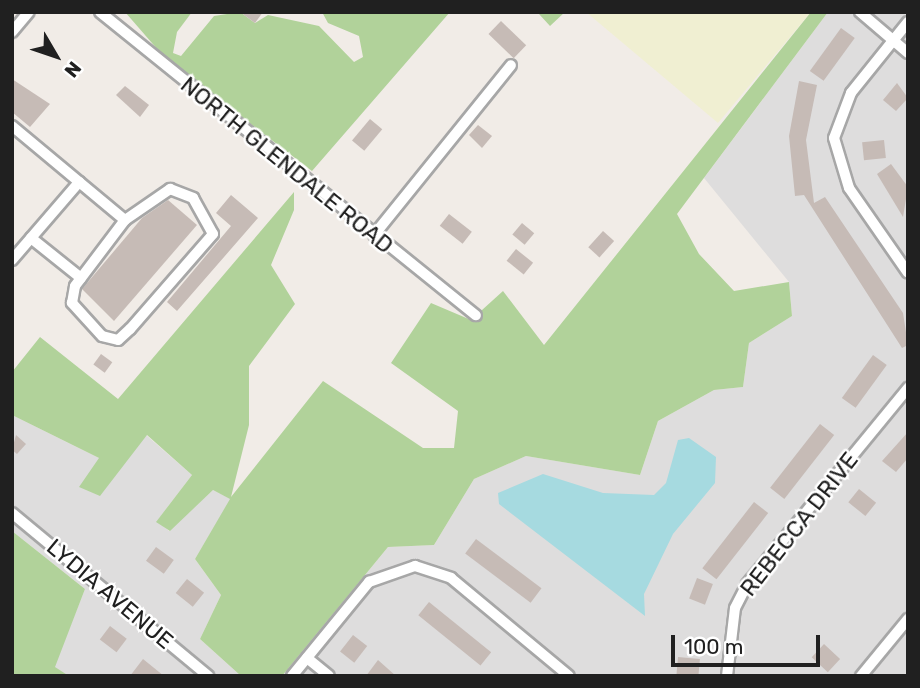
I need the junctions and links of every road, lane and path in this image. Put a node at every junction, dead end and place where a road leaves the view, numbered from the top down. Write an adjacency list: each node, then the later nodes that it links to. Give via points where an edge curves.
1 (29, 12): 5 (street)
2 (100, 12): 12 (street, NORTH GLENDALE ROAD)
3 (860, 12): 6 (street)
4 (908, 22): 6 (street)
5 (12, 32)
6 (892, 40): 7 (street); 15 (street, via 838,114 837,165)
7 (908, 53)
8 (511, 65): 12 (street)
9 (12, 126): 10 (street)
10 (79, 182): 11 (street); 13 (street)
11 (125, 220): 16 (street); 16 (street, via 150,197 170,189 193,198 213,234 118,340 102,336 72,303)
12 (374, 235): 17 (street, NORTH GLENDALE ROAD)
13 (31, 238): 14 (street); 16 (street)
14 (12, 260)
15 (908, 273)
16 (81, 278)
17 (476, 315)
18 (908, 388): 26 (street, REBECCA DRIVE, via 747,584 735,608)
19 (12, 513): 22 (street, LYDIA AVENUE)
20 (908, 619): 27 (street)
21 (307, 658): 23 (street); 24 (street); 25 (street, via 369,582 415,566 451,578)
22 (208, 676)
23 (292, 676)
24 (329, 676)
25 (569, 676)
26 (727, 676)
27 (862, 676)

